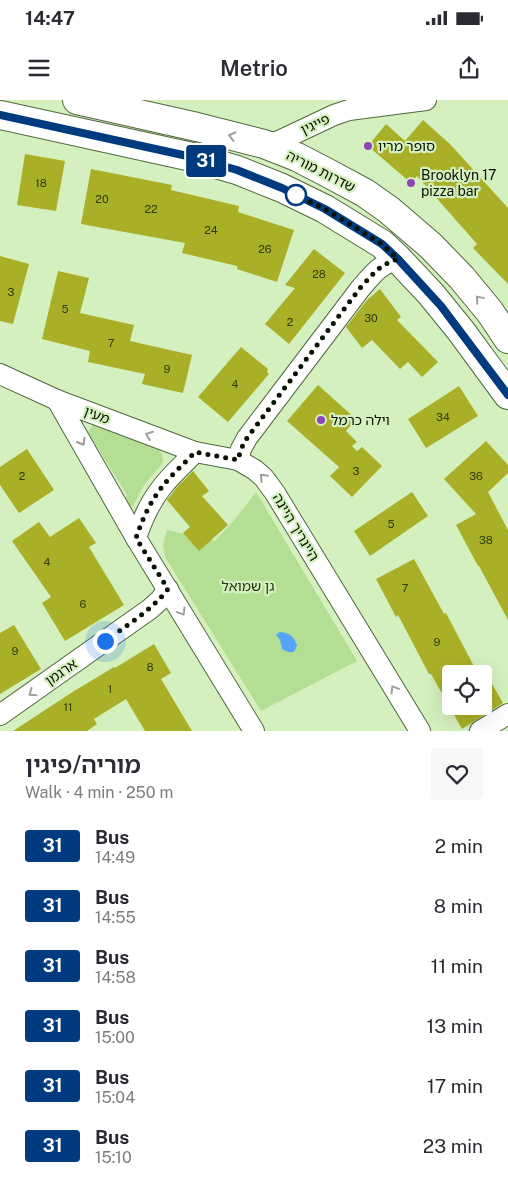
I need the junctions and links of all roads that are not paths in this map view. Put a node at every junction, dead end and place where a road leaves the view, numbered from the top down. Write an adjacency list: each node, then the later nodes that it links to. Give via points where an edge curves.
1 (77, 100): 4 (main road, שדרות מוריה, one-way to 1)
2 (426, 100): 4 (street, פייגין, via 349,110 279,141)
3 (0, 115): 5 (main road, via 237,170 325,209 382,244)
4 (264, 144): 6 (main road, שדרות מוריה, one-way to 4, via 462,278 389,210 326,172)
5 (398, 259): 8 (main road, via 431,294); 11 (street, via 384,264 360,288 247,438)
6 (508, 339)
7 (0, 374): 9 (street, מעין)
8 (508, 395)
9 (57, 400): 10 (street, מעין, one-way to 9); 12 (street, one-way to 12)
10 (195, 452): 11 (street, היינריך היינה); 12 (street, via 155,496)
11 (238, 460): 17 (street, היינריך היינה, one-way to 11, via 275,493 256,470)
12 (136, 538): 13 (street)
13 (168, 589): 15 (street, ארגמן, one-way to 15, via 150,609); 16 (street, one-way to 16)
14 (508, 714): 18 (street)
15 (0, 715)
16 (254, 731)
17 (420, 731)
18 (480, 731)

